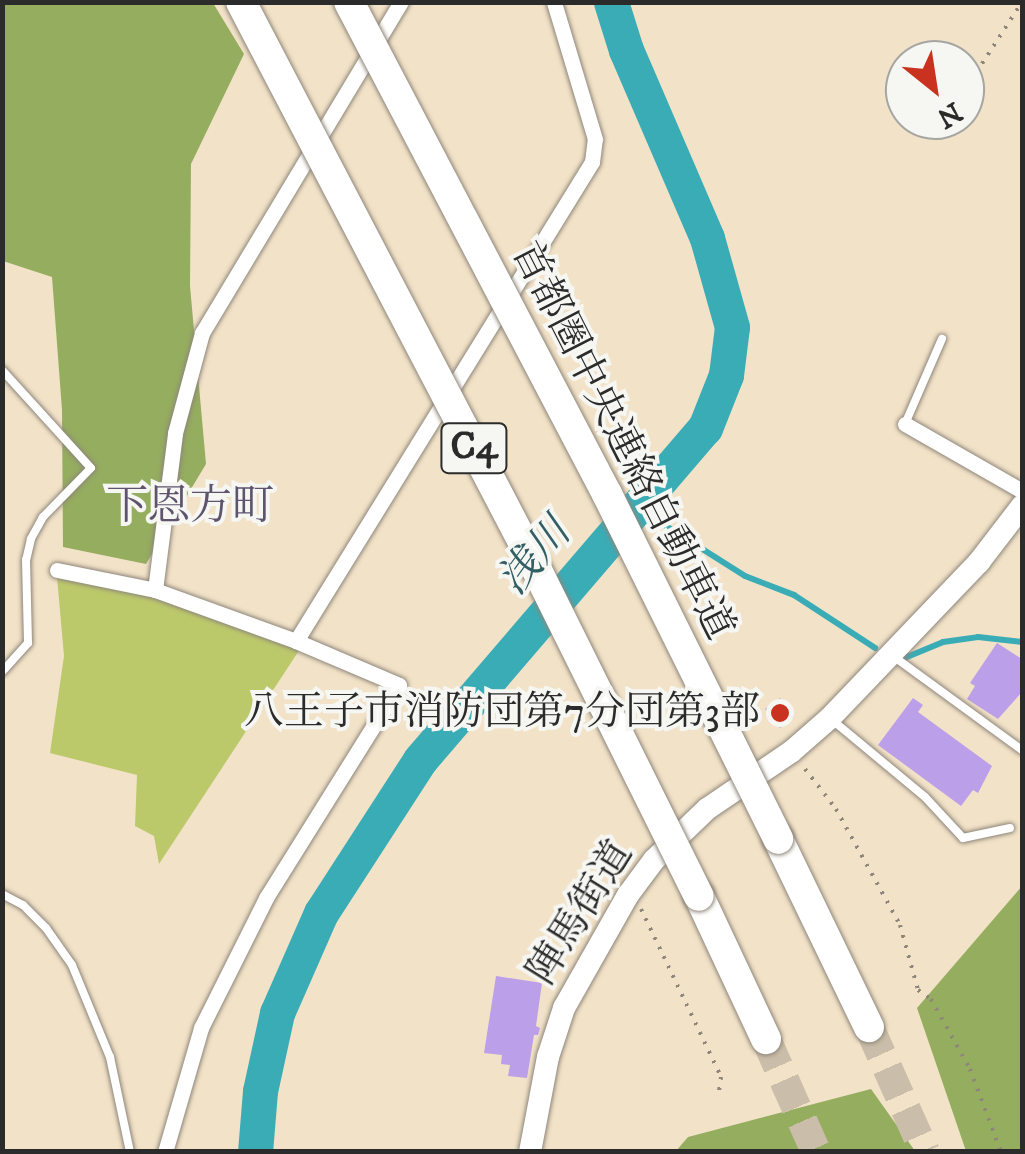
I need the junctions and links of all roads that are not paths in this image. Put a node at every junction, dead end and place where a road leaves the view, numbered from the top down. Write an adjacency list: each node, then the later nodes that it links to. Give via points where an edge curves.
1 (241, 2): 20 (highway, C4, bridge, via 523,542)
2 (349, 2): 19 (highway, 首都圏中央連絡自動車道 / C4, bridge, via 608,494)
3 (401, 2): 11 (street, via 202,334 174,433)
4 (554, 2): 12 (street, via 595,139 592,162)
5 (942, 339): 7 (lane)
6 (2, 370): 14 (lane, via 91,468 43,517 31,539 28,643)
7 (906, 424): 8 (street)
8 (1022, 491)
9 (1022, 506): 13 (main road, 陣馬街道)
10 (58, 570): 11 (street)
11 (155, 590): 12 (street)
12 (296, 641): 22 (street, via 399,686 266,898 202,1028)
13 (892, 655): 15 (main road, 陣馬街道); 16 (lane)
14 (2, 672)
15 (830, 718): 17 (lane, via 964,838); 23 (main road, 陣馬街道, via 686,828 628,895 555,1030)
16 (1022, 750)
17 (1010, 828)
18 (2, 894): 21 (lane, via 46,928 72,965 110,1057)
19 (869, 1027)
20 (766, 1039)
21 (130, 1152)
22 (166, 1152)
23 (530, 1152)

